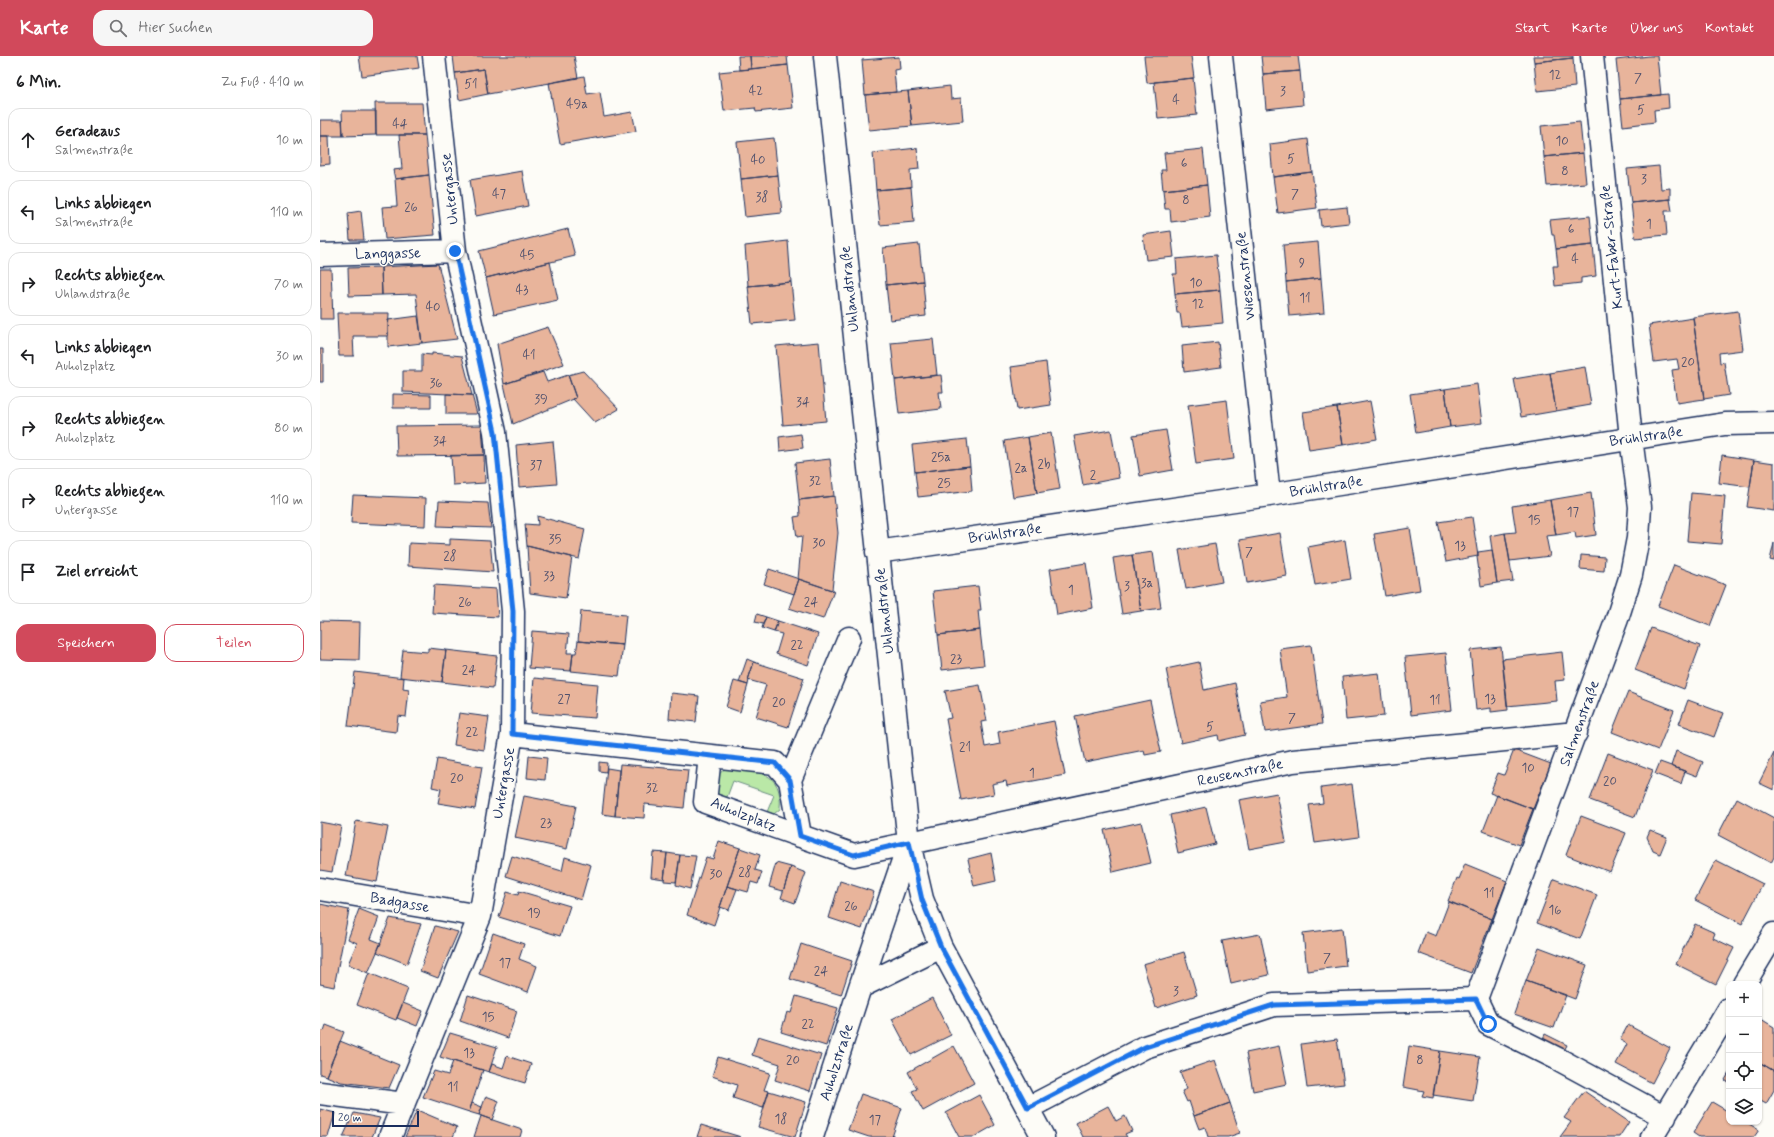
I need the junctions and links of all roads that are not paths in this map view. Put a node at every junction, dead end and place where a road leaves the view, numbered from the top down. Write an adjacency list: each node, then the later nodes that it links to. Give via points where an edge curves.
1 (434, 56): 5 (street, Untergasse)
2 (825, 56): 10 (street, Uhlandstraße)
3 (1221, 56): 9 (street, Wiesenstraße)
4 (1592, 56): 8 (street, Kurt-Faber-Straße)
5 (455, 251): 6 (street, Langgasse); 13 (street, Untergasse, via 495,432 513,611)
6 (320, 255)
7 (1774, 423): 8 (street, Brühlstraße, via 1725,424)
8 (1631, 438): 9 (street, Brühlstraße); 12 (street, Salmenstraße, via 1640,507 1638,538 1631,575 1618,619)
9 (1269, 495): 10 (street, Brühlstraße)
10 (877, 552): 17 (street, Uhlandstraße)
11 (850, 638): 15 (street)
12 (1576, 733): 17 (street, Reusenstraße, via 1293,761); 24 (street, Salmenstraße)
13 (512, 734): 14 (street); 19 (street, Untergasse)
14 (710, 756): 15 (street, via 775,763); 16 (street, Auholzplatz, via 705,802)
15 (790, 780): 16 (street, Auholzplatz)
16 (800, 836): 17 (street, Auholzplatz, via 854,855)
17 (909, 842): 21 (street, Uhlandstraße, via 922,900); 22 (street, Auholzstraße)
18 (320, 889): 19 (street, Badgasse)
19 (480, 916): 27 (street, Untergasse)
20 (1774, 934): 23 (street)
21 (941, 947): 22 (street); 28 (street, Uhlandstraße)
22 (863, 978): 31 (street, Auholzstraße)
23 (1746, 981)
24 (1476, 999): 28 (street, via 1274,1005 1145,1047); 29 (street, via 1488,1024)
25 (1726, 1014): 29 (street)
26 (320, 1093): 27 (street)
27 (404, 1104): 30 (street, Untergasse)
28 (1028, 1108): 32 (street, Uhlandstraße)
29 (1664, 1117): 33 (street)
30 (390, 1137)
31 (812, 1137)
32 (1043, 1137)
33 (1652, 1137)

